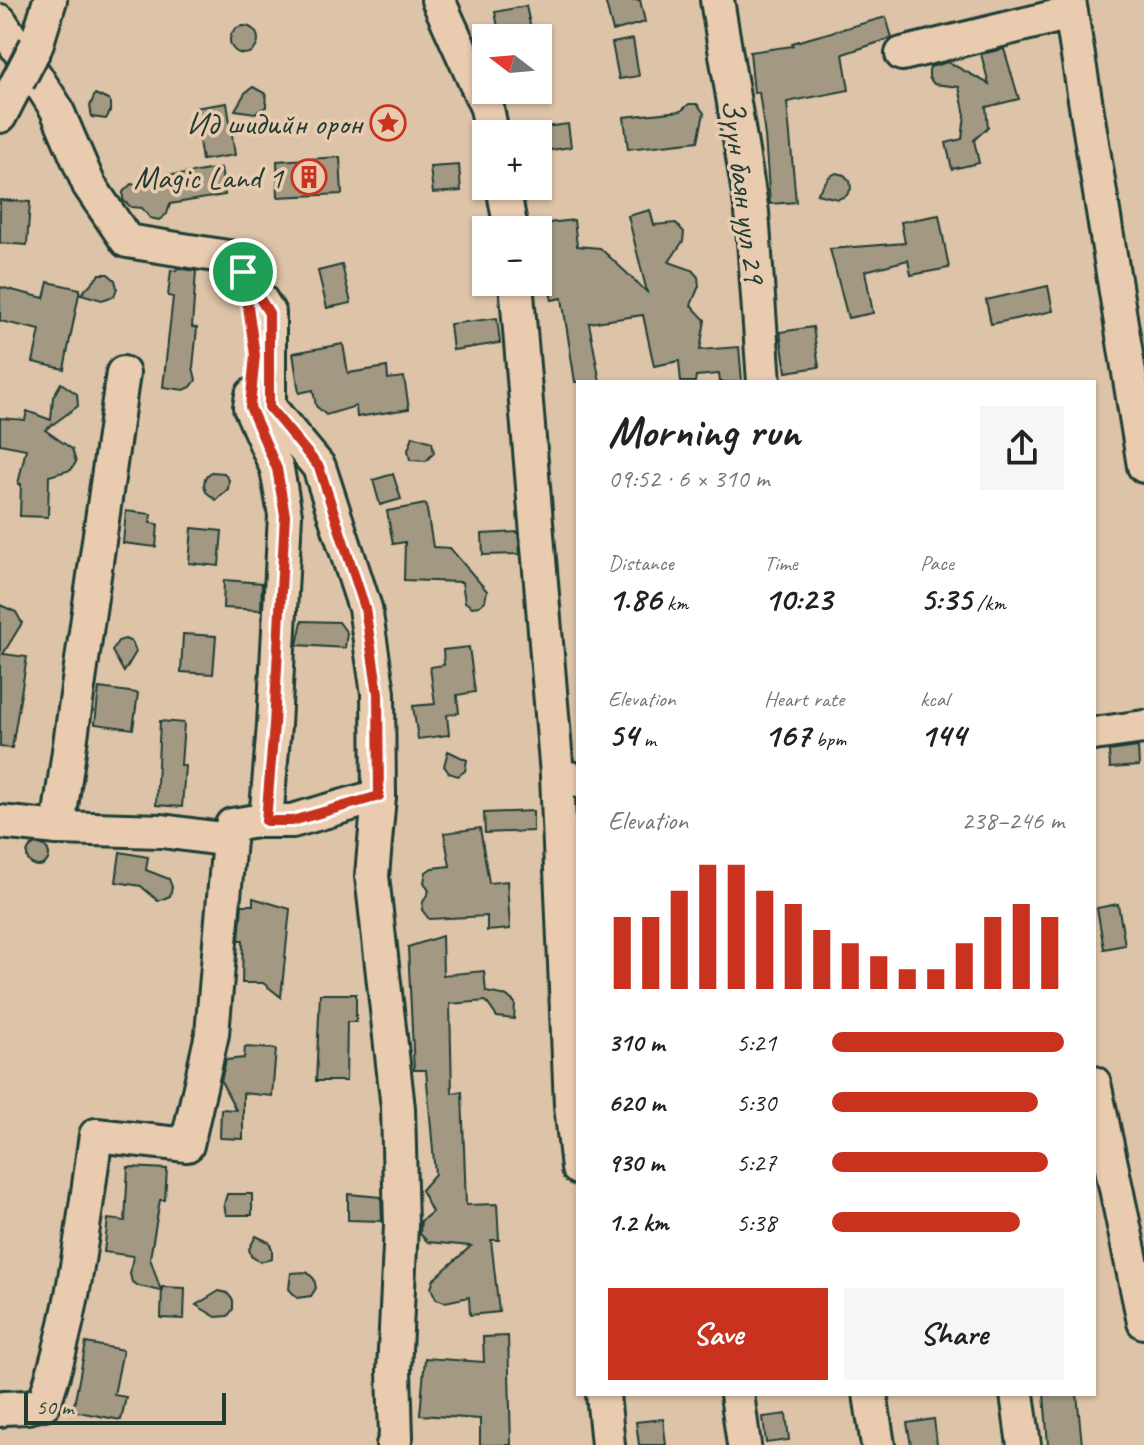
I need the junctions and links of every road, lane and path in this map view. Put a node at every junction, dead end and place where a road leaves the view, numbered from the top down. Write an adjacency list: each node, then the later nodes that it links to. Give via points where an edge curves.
1 (50, 0): 7 (street, bridge, via 36,46)
2 (438, 0): 8 (street)
3 (717, 0): 12 (street, Зүүн баян уул 29, via 752,212)
4 (1070, 6): 6 (street); 13 (street)
5 (0, 21): 9 (street, via 56,108 89,185 127,241 234,258)
6 (902, 54)
7 (0, 116)
8 (489, 120)
9 (243, 272): 17 (street, via 269,313 269,407 319,467 365,608 378,693); 18 (street, via 255,355 250,407 277,469 285,515)
10 (517, 296): 16 (street)
11 (123, 373): 20 (street)
12 (764, 380)
13 (1144, 466)
14 (1144, 727): 15 (street)
15 (1096, 734)
16 (568, 777): 23 (street, via 571,1105)
17 (379, 796): 18 (street, via 292,821); 30 (street, via 372,876 398,1108 401,1226)
18 (266, 821): 21 (street, via 232,825)
19 (0, 822): 20 (street)
20 (58, 828): 21 (street, via 162,831)
21 (229, 840): 29 (street, via 212,1034 187,1145 96,1135 76,1277 48,1393 44,1403)
22 (1096, 1093): 24 (street)
23 (576, 1150)
24 (1144, 1322)
25 (603, 1396): 31 (street)
26 (737, 1396): 32 (street)
27 (870, 1396): 33 (street)
28 (1017, 1396): 34 (street)
29 (0, 1410)
30 (393, 1445)
31 (608, 1445)
32 (744, 1445)
33 (878, 1445)
34 (1024, 1445)

